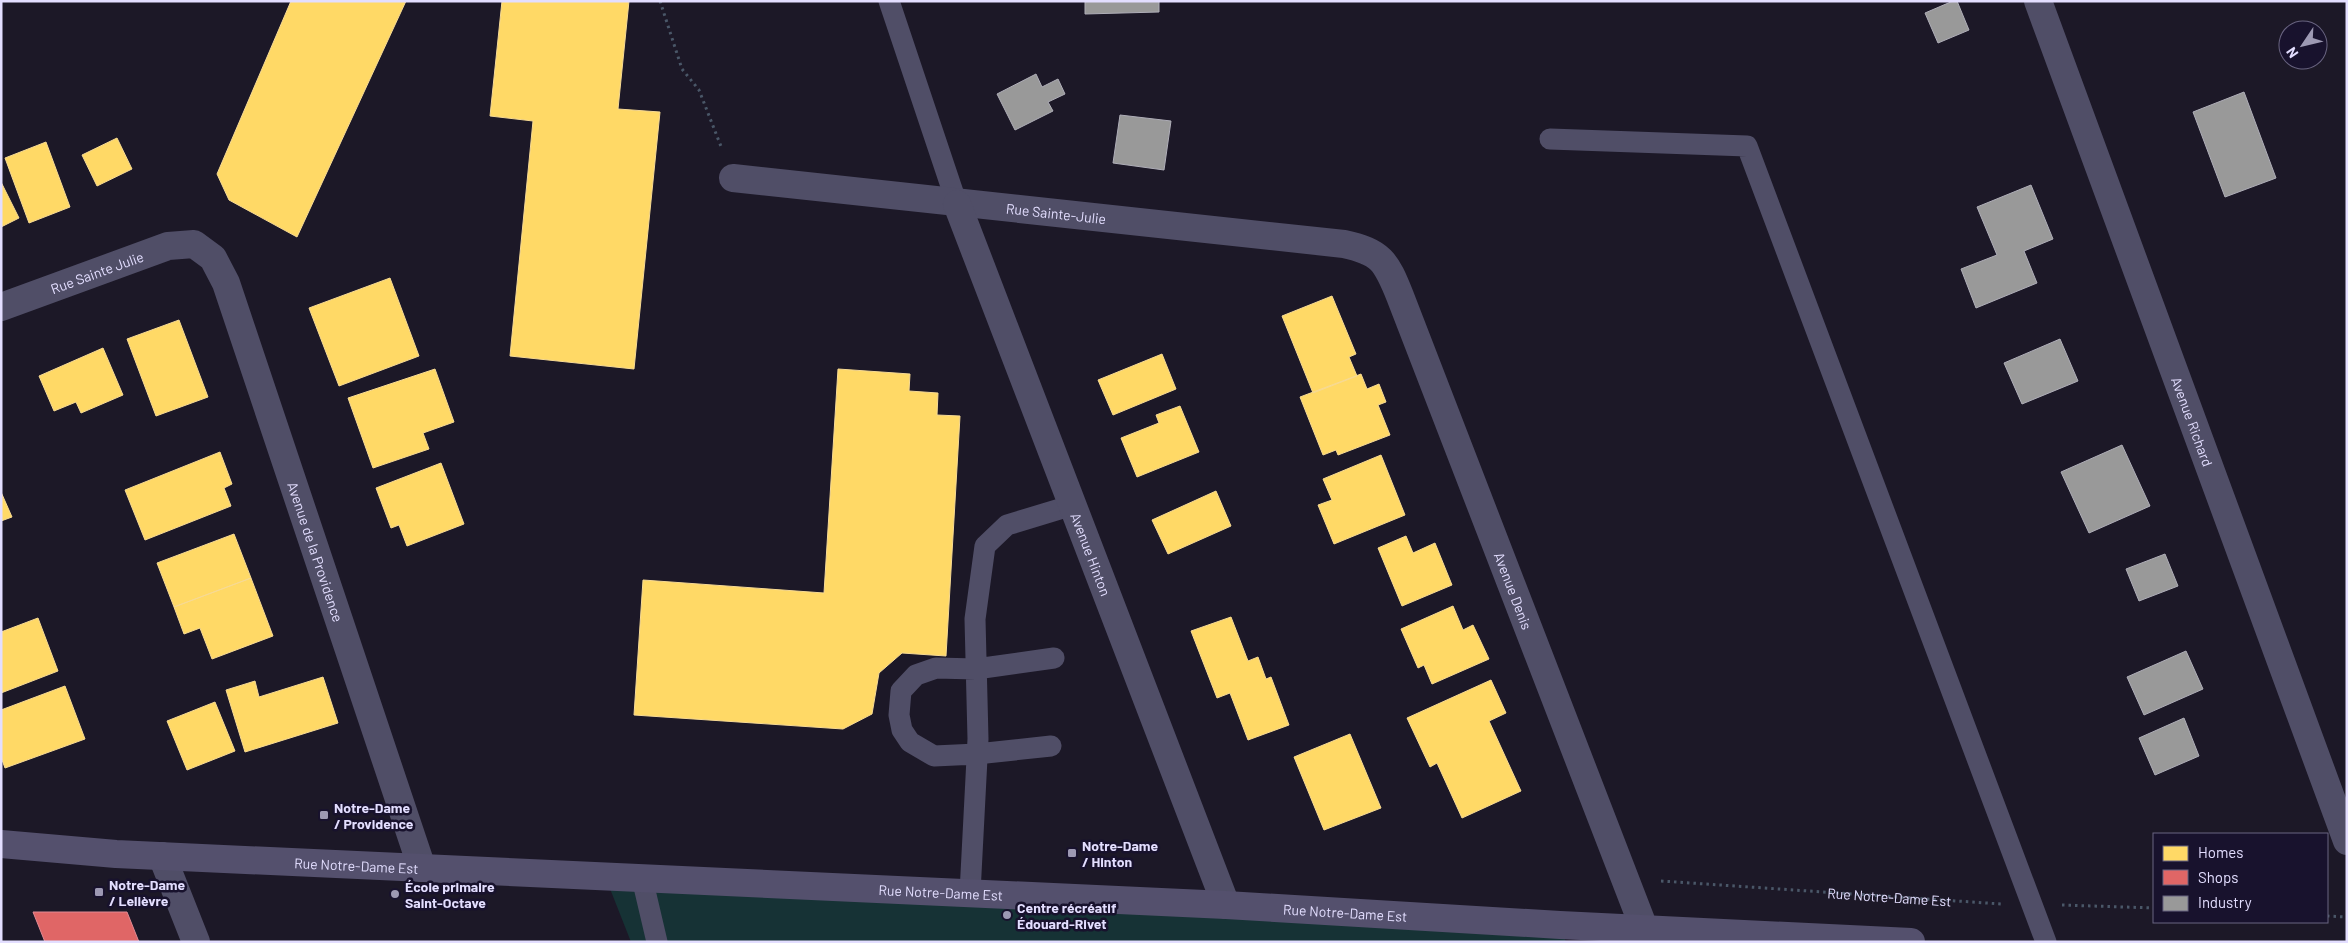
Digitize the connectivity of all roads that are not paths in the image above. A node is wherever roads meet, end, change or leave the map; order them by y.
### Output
1 (889, 1) edge
2 (2038, 1) edge
3 (1550, 139) dead end
4 (733, 178) road end
5 (957, 204) junction
6 (194, 244) joint
7 (1379, 256) joint
8 (1, 307) edge
9 (1073, 505) junction
10 (1054, 658) dead end
11 (976, 669) junction
12 (1051, 746) dead end
13 (977, 754) junction
14 (2347, 841) edge
15 (1, 844) edge
16 (162, 856) junction
17 (422, 868) junction
18 (642, 878) junction
19 (970, 893) junction
20 (1226, 905) junction
21 (1644, 928) junction
22 (1563, 933) edge
23 (196, 942) edge
24 (657, 942) edge
25 (1911, 942) edge
26 (2046, 942) edge

1 - 5 lane
2 - 14 street, Avenue Richard
3 - 26 lane
4 - 5 street, Rue Sainte-Julie
5 - 7 street, Rue Sainte-Julie
5 - 9 street, Avenue Hinton
6 - 8 street, Rue Sainte Julie
6 - 17 street, Avenue de la Providence
7 - 21 street, Avenue Denis
9 - 11 lane
9 - 20 street, Avenue Hinton
10 - 11 lane
11 - 13 lane
11 - 13 lane
12 - 13 lane
13 - 19 lane
15 - 16 main road, Rue Notre-Dame Est
16 - 17 main road, Rue Notre-Dame Est
16 - 23 street
17 - 18 main road, Rue Notre-Dame Est
18 - 19 main road, Rue Notre-Dame Est
18 - 24 lane
19 - 20 main road, Rue Notre-Dame Est
20 - 22 main road, Rue Notre-Dame Est
21 - 22 main road, Rue Notre-Dame Est
21 - 25 main road, Rue Notre-Dame Est

